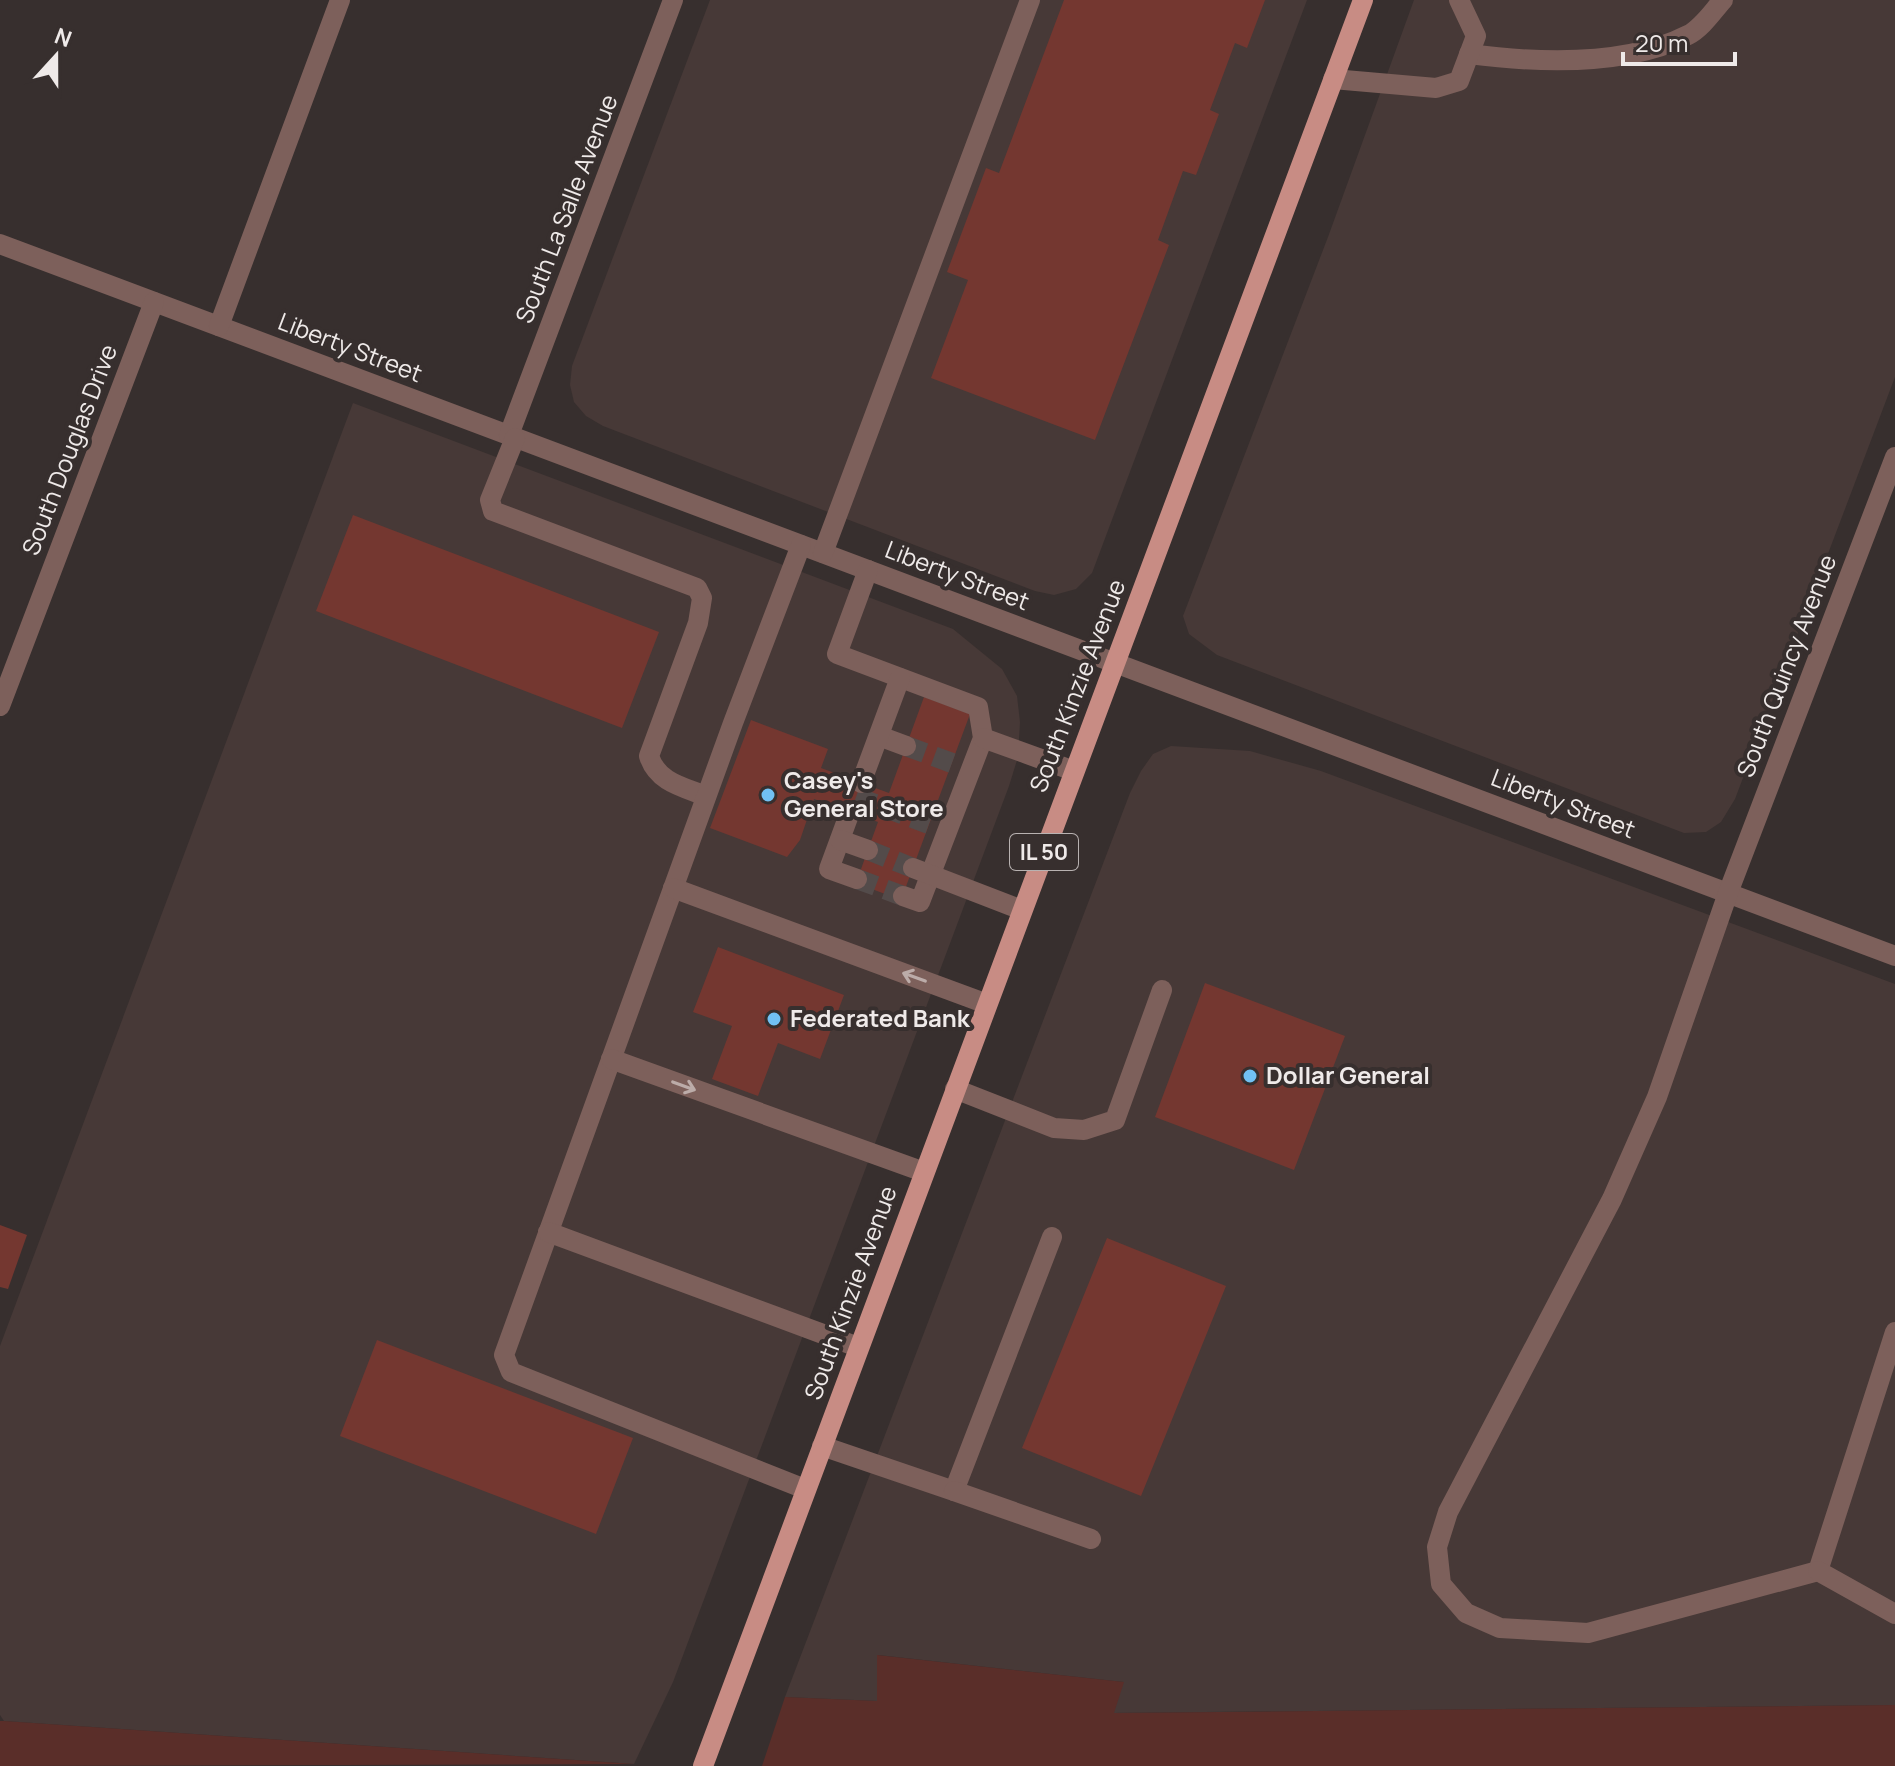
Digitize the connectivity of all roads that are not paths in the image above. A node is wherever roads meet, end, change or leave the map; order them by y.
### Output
1 (340, 0) edge
2 (673, 0) edge
3 (1030, 0) edge
4 (1363, 0) edge
5 (1459, 0) edge
6 (1723, 0) edge
7 (1469, 54) junction
8 (1333, 79) junction
9 (0, 244) edge
10 (154, 302) junction
11 (219, 326) junction
12 (512, 437) junction
13 (1895, 457) edge
14 (801, 545) junction
15 (823, 553) junction
16 (868, 570) junction
17 (1115, 663) junction
18 (900, 678) junction
19 (0, 706) edge
20 (879, 736) junction
21 (983, 738) junction
22 (906, 746) tunnel mouth
23 (1074, 771) junction
24 (861, 783) dead end
25 (706, 796) junction
26 (850, 812) dead end
27 (840, 840) junction
28 (868, 850) tunnel mouth
29 (922, 871) junction
30 (857, 879) tunnel mouth
31 (673, 888) junction
32 (1728, 893) junction
33 (903, 896) dead end
34 (1022, 910) junction
35 (1895, 956) edge
36 (1162, 990) dead end
37 (987, 1004) junction
38 (611, 1059) junction
39 (955, 1089) junction
40 (924, 1172) junction
41 (548, 1232) junction
42 (1052, 1237) dead end
43 (1895, 1332) edge
44 (858, 1347) junction
45 (822, 1446) junction
46 (805, 1489) junction
47 (954, 1491) junction
48 (1091, 1539) dead end
49 (1818, 1571) junction
50 (1895, 1614) edge
51 (703, 1766) edge

1 - 11 street
2 - 12 street, South La Salle Avenue
3 - 15 street
4 - 8 main road, South Kinzie Avenue / IL 50
5 - 7 street
6 - 7 street
7 - 8 street
8 - 17 main road, South Kinzie Avenue / IL 50
9 - 10 street, Liberty Street
10 - 11 street, Liberty Street
10 - 19 street, South Douglas Drive
11 - 12 street, Liberty Street
12 - 14 street, Liberty Street
12 - 25 street, South La Salle Avenue
13 - 32 street, South Quincy Avenue
14 - 15 street, Liberty Street
14 - 25 street
15 - 16 street, Liberty Street
16 - 17 street, Liberty Street
16 - 18 street
17 - 23 main road, South Kinzie Avenue / IL 50
17 - 32 street, Liberty Street
18 - 20 street
18 - 21 street
20 - 22 street
20 - 24 street
21 - 23 street
21 - 29 street
23 - 34 main road, South Kinzie Avenue / IL 50
25 - 31 street
26 - 27 street
27 - 28 street
27 - 30 street
29 - 33 street
29 - 34 street
37 -> 31 street
31 - 38 street
32 - 35 street, Liberty Street
32 - 49 street, South Quincy Avenue
34 - 37 main road, South Kinzie Avenue / IL 50
36 - 39 street
37 - 39 main road, South Kinzie Avenue / IL 50
38 -> 40 street
38 - 41 street
39 - 40 main road, South Kinzie Avenue / IL 50
40 - 44 main road, South Kinzie Avenue / IL 50
41 - 44 street
41 - 46 street
42 - 47 street
43 - 49 street
44 - 45 main road, South Kinzie Avenue / IL 50
45 - 46 main road, South Kinzie Avenue / IL 50
45 - 47 street
46 - 51 main road, South Kinzie Avenue / IL 50
47 - 48 street
49 - 50 street

